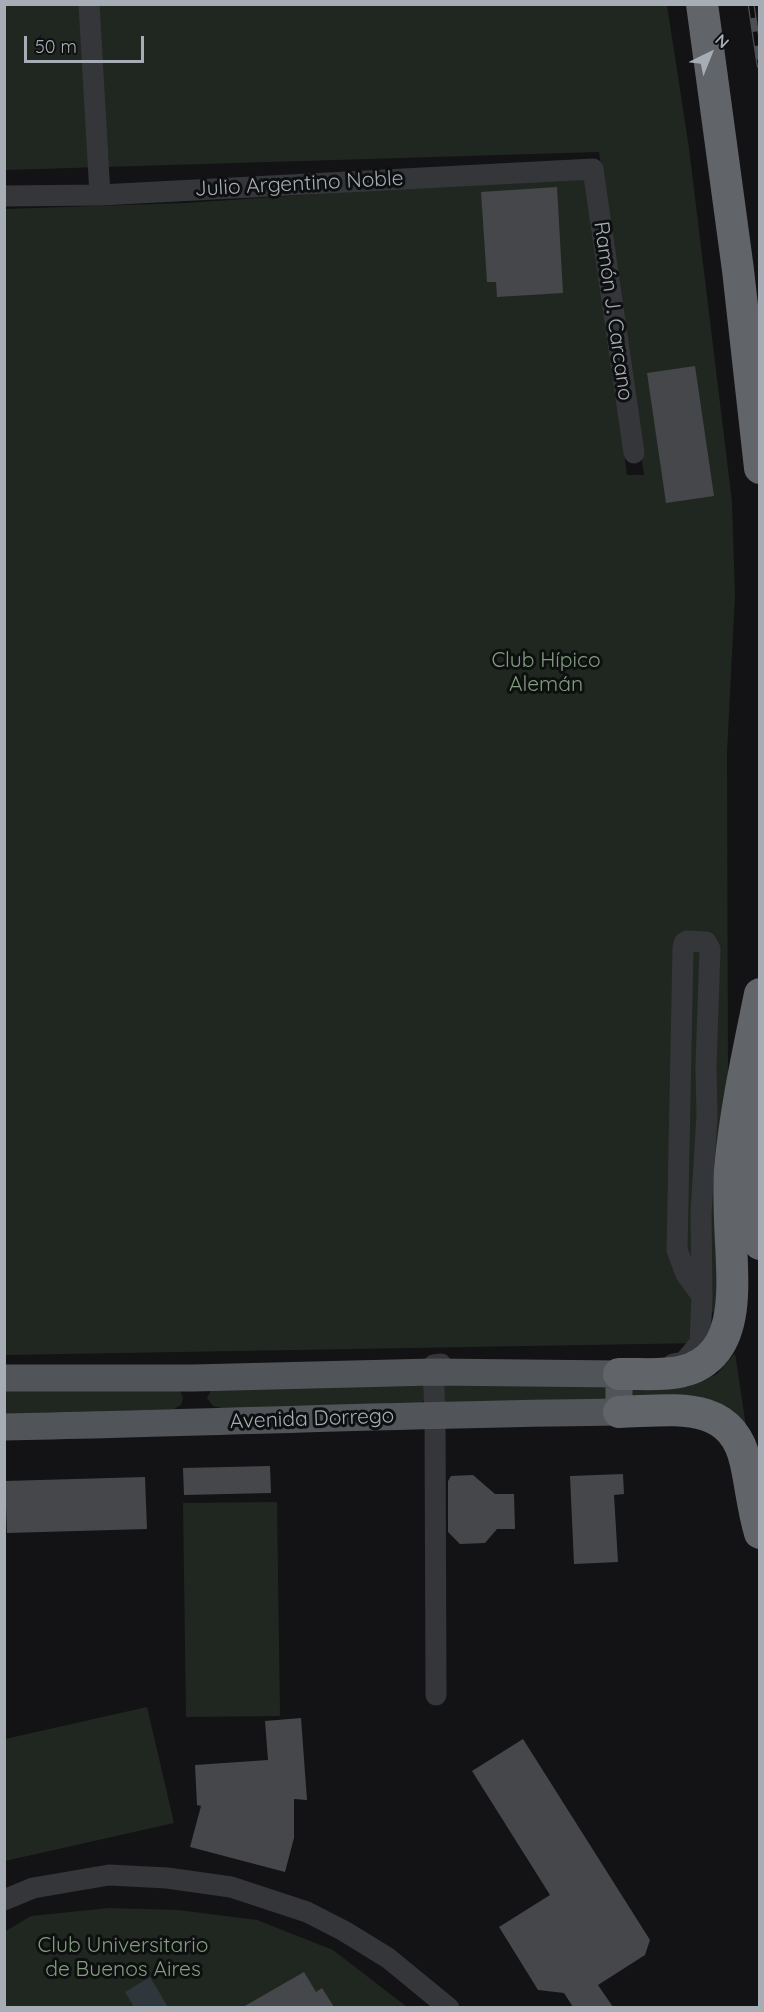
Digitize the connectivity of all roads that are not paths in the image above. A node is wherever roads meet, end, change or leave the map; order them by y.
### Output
1 (89, 4) edge
2 (702, 4) edge
3 (593, 169) joint
4 (100, 195) junction
5 (4, 196) edge
6 (634, 453) dead end
7 (759, 468) edge
8 (759, 997) edge
9 (759, 1244) edge
10 (702, 1296) junction
11 (433, 1372) junction
12 (619, 1374) junction
13 (4, 1378) edge
14 (194, 1378) junction
15 (619, 1412) junction
16 (435, 1414) junction
17 (196, 1424) junction
18 (4, 1427) edge
19 (759, 1533) edge
20 (436, 1695) dead end
21 (4, 1900) edge
22 (449, 2007) edge

1 - 4 street
2 - 7 highway
3 - 4 street, Julio Argentino Noble
3 - 6 street, Ramón J. Carcano
4 - 5 street, Julio Argentino Noble
8 - 9 highway
8 - 12 highway
10 - 10 street
10 - 11 street
11 - 12 main road, Avenida Dorrego
11 - 14 main road, Avenida Dorrego
11 - 16 street
12 - 15 main road
13 - 14 main road, Avenida Dorrego
14 - 17 main road
15 - 16 main road, Avenida Dorrego
15 - 19 highway
16 - 17 main road, Avenida Dorrego
16 - 20 street
17 - 18 main road, Avenida Dorrego
21 - 22 street

